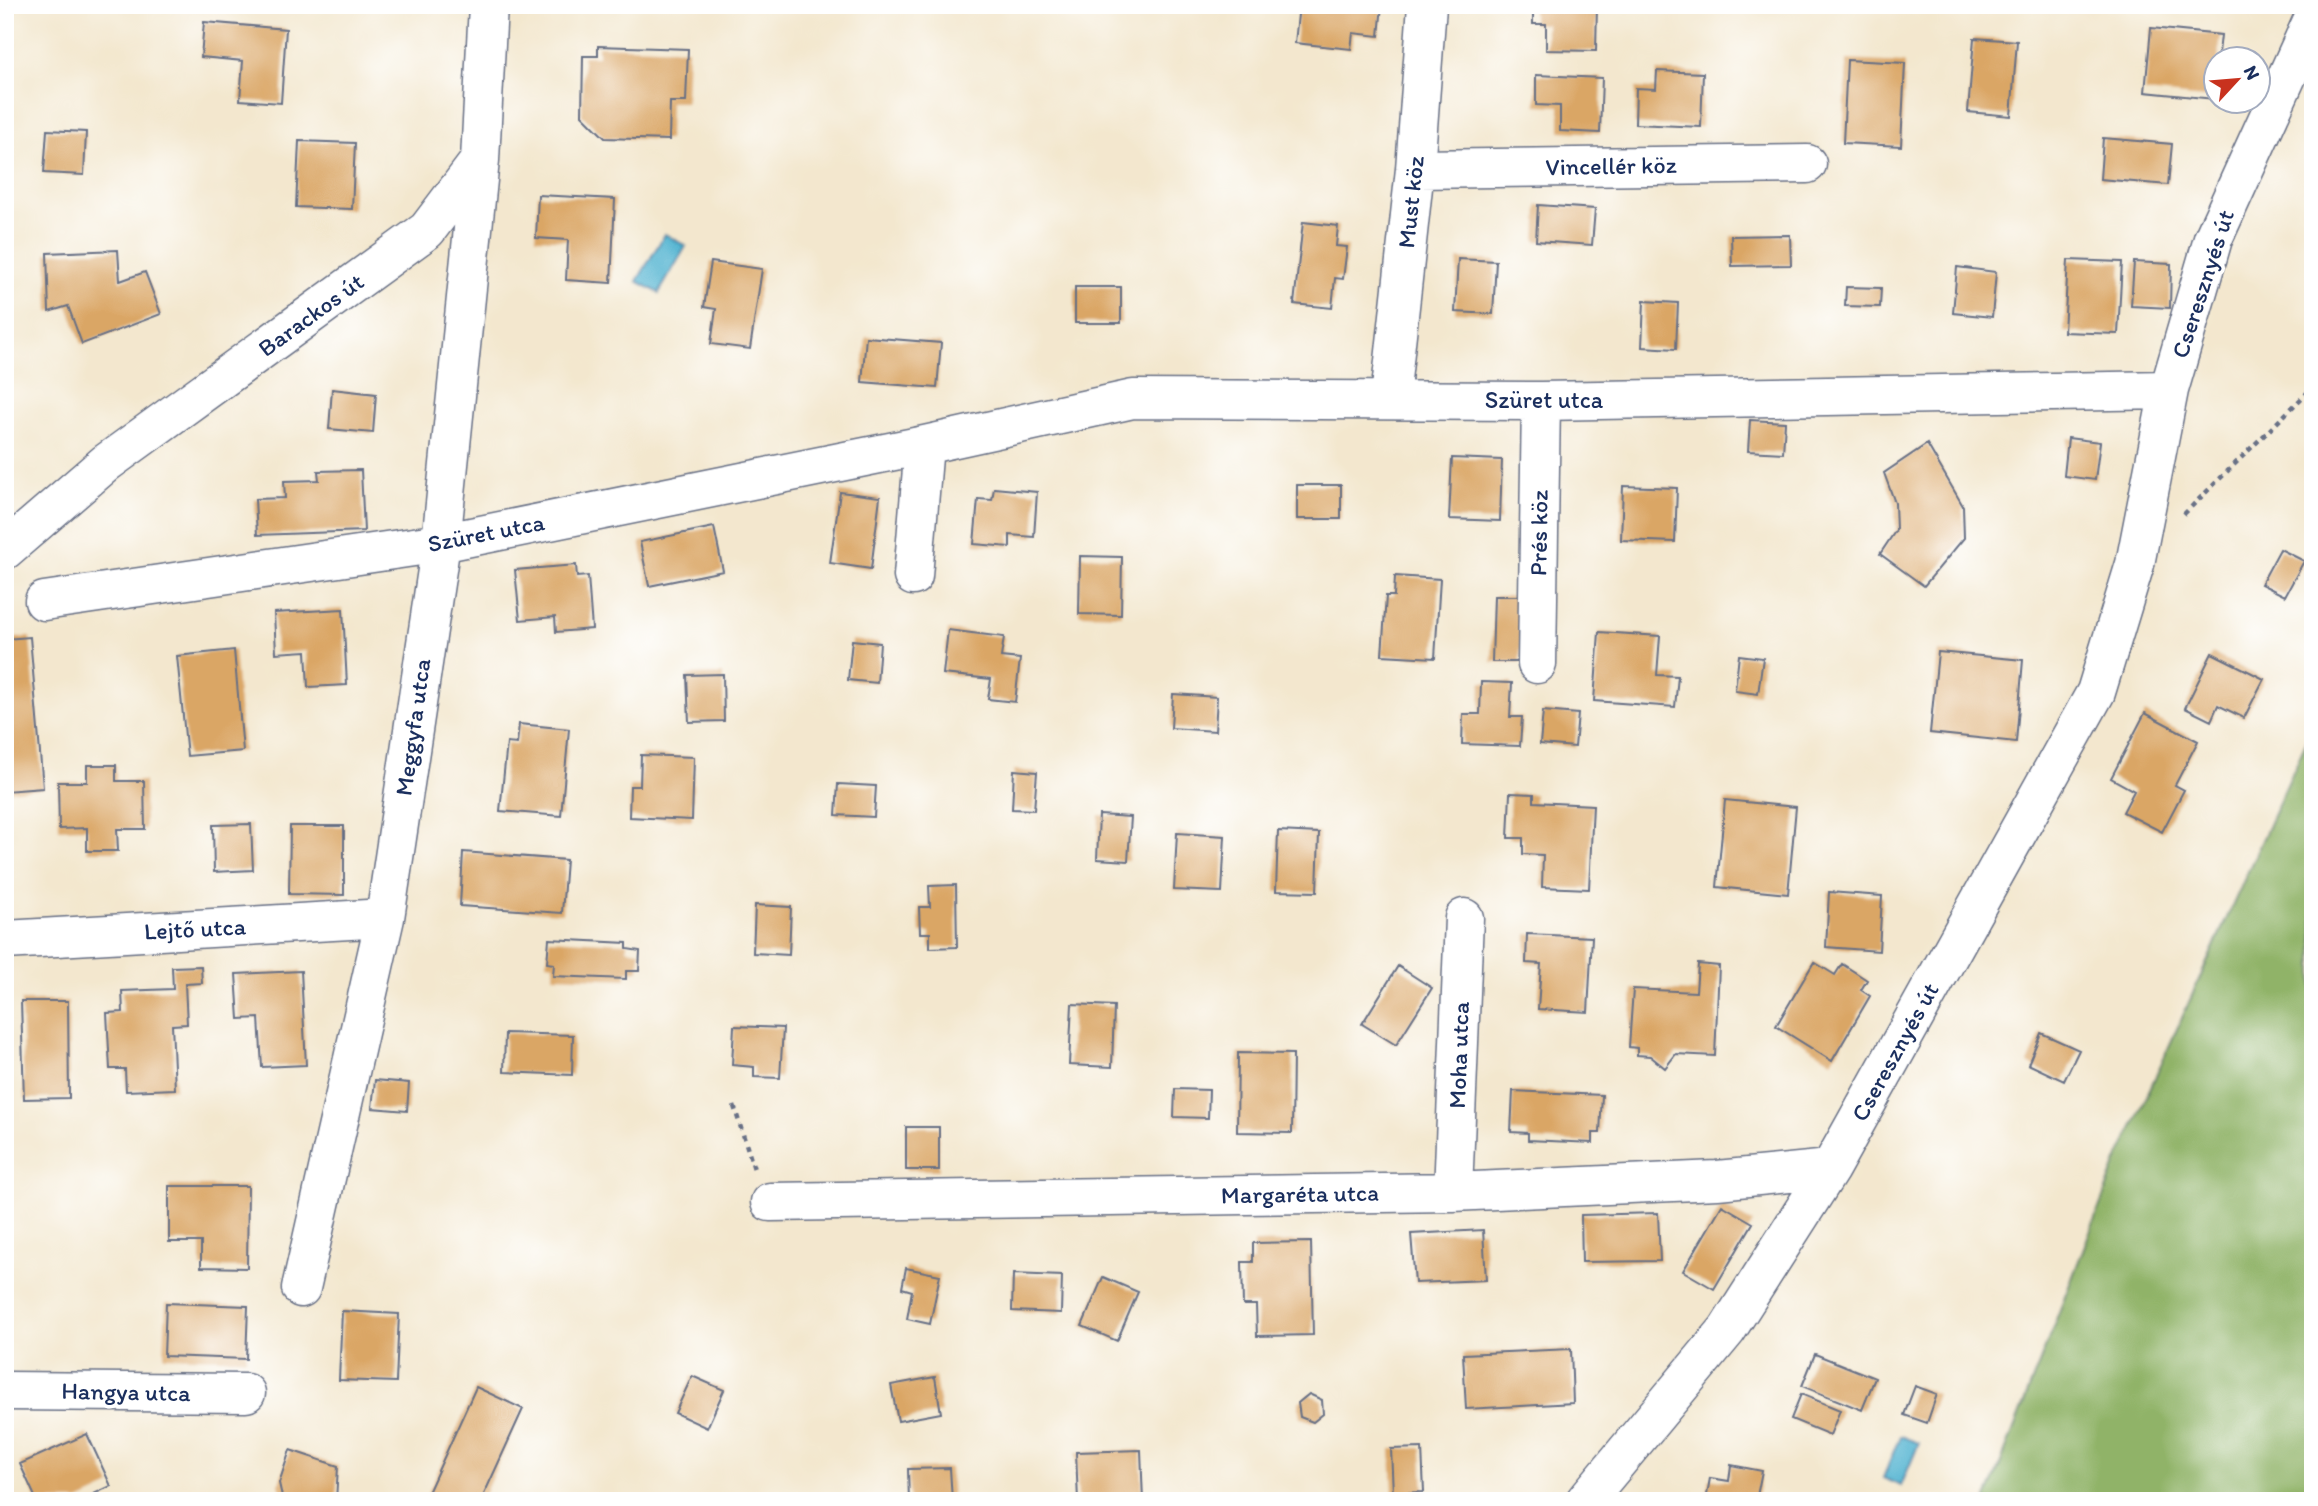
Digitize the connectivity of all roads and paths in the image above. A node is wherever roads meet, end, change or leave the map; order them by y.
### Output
1 (488, 5) edge
2 (1427, 5) edge
3 (2313, 19) edge
4 (480, 160) junction
5 (1807, 164) dead end
6 (1415, 169) junction
7 (2313, 387) edge
8 (2169, 390) junction
9 (1390, 398) junction
10 (1541, 401) junction
11 (924, 446) junction
12 (441, 543) junction
13 (5, 550) edge
14 (2135, 564) junction
15 (913, 576) dead end
16 (44, 601) dead end
17 (1537, 664) dead end
18 (385, 918) junction
19 (1464, 918) dead end
20 (5, 940) edge
21 (734, 1106) dead end
22 (1830, 1169) junction
23 (1453, 1192) junction
24 (770, 1202) joint
25 (301, 1288) dead end
26 (5, 1391) edge
27 (246, 1393) dead end
28 (1585, 1501) edge

1 - 4 street
2 - 6 street, Must köz
3 - 8 street, Cseresznyés út
4 - 12 street, Meggyfa utca
4 - 13 street, Barackos út
5 - 6 street, Vincellér köz
6 - 9 street, Must köz
7 - 14 path
8 - 10 street, Szüret utca
8 - 14 street, Cseresznyés út
9 - 10 street, Szüret utca
9 - 11 street, Szüret utca
10 - 17 street, Prés köz
11 - 12 street, Szüret utca
11 - 15 street
12 - 16 street, Szüret utca
12 - 18 street, Meggyfa utca
14 - 22 street, Cseresznyés út
18 - 20 street, Lejtő utca
18 - 25 street, Meggyfa utca
19 - 23 street, Moha utca
21 - 24 path
22 - 23 street, Margaréta utca
22 - 28 street, Cseresznyés út
23 - 24 street, Margaréta utca
26 - 27 street, Hangya utca

